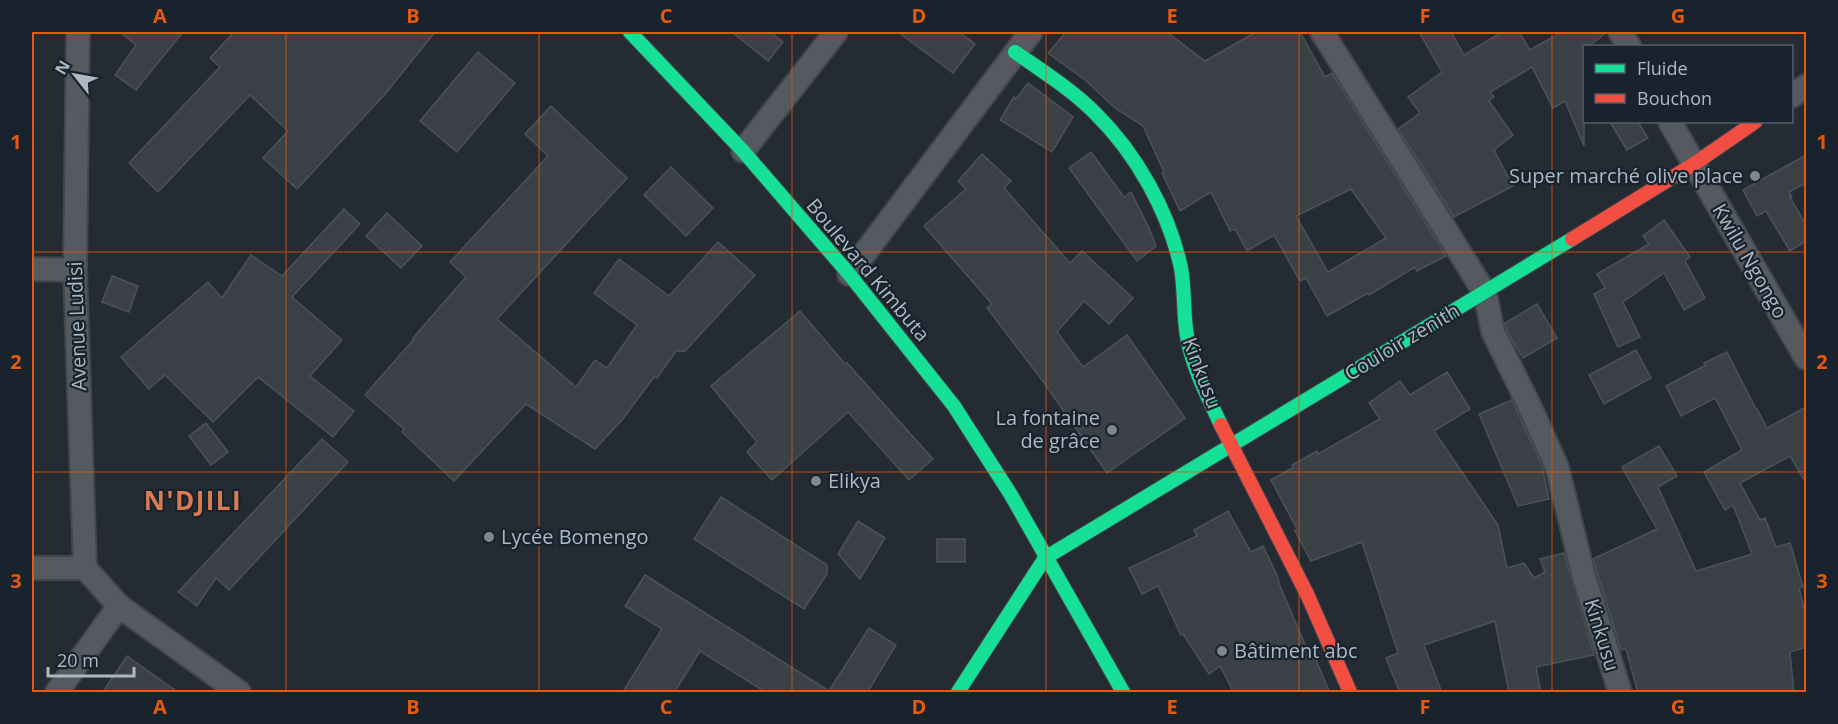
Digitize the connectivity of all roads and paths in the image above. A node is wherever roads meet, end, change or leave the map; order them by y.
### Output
1 (78, 32) edge
2 (836, 32) edge
3 (1031, 32) edge
4 (1322, 32) edge
5 (1620, 32) edge
6 (643, 37) edge
7 (1628, 45) edge
8 (1015, 52) junction
9 (1806, 86) edge
10 (1793, 95) edge
11 (1671, 123) edge
12 (1754, 123) edge
13 (743, 151) junction
14 (1694, 164) junction
15 (32, 269) edge
16 (75, 270) junction
17 (849, 274) junction
18 (1485, 293) junction
19 (1806, 358) edge
20 (1231, 444) junction
21 (1045, 558) junction
22 (32, 568) edge
23 (85, 568) junction
24 (119, 606) junction
25 (57, 693) edge
26 (239, 693) edge
27 (958, 693) edge
28 (1123, 693) edge
29 (1350, 693) edge
30 (1620, 693) edge

1 - 16 street, Avenue Ludisi
2 - 13 street
3 - 8 street
4 - 18 street, Kinkusu
5 - 7 street
6 - 13 street, Boulevard Kimbuta
8 - 17 street
8 - 20 street, Kinkusu
9 - 10 street
11 - 14 street, Kwilu Ngongo
12 - 14 street, Couloir zenith
13 - 17 street, Boulevard Kimbuta
14 - 18 street, Couloir zenith
14 - 19 street, Kwilu Ngongo
15 - 16 street
16 - 23 street, Avenue Ludisi
17 - 21 street, Boulevard Kimbuta
18 - 20 street, Couloir zenith
18 - 30 street, Kinkusu
20 - 21 street, Couloir zenith
20 - 29 street, Kinkusu
21 - 27 street
21 - 28 street, Boulevard Kimbuta
22 - 23 street
23 - 24 street
24 - 25 street
24 - 26 street

